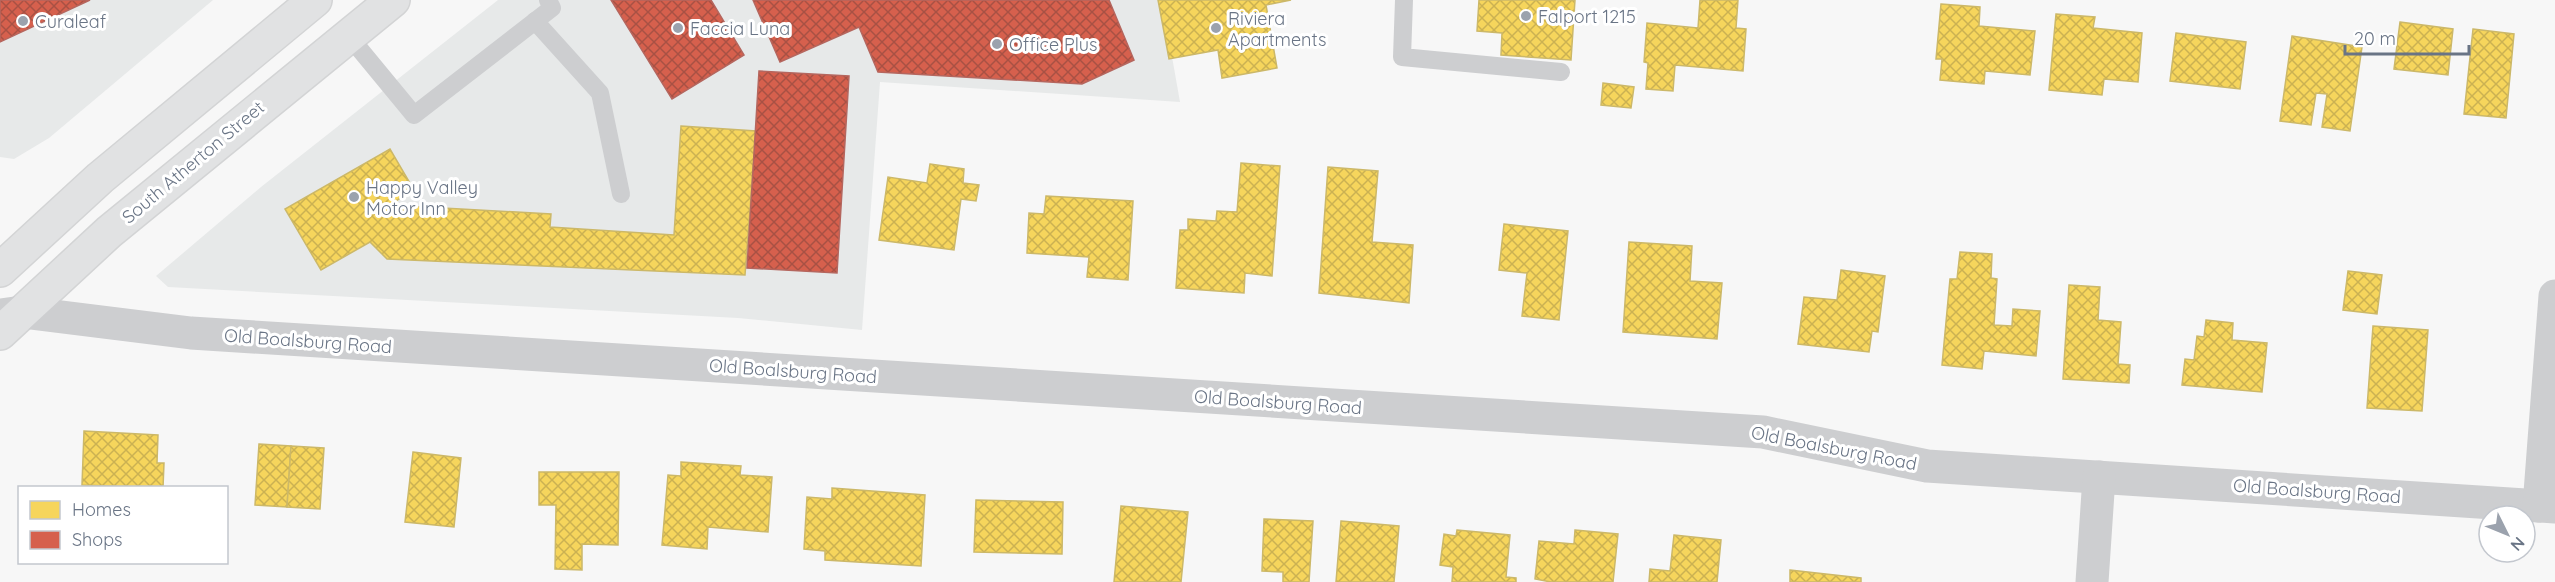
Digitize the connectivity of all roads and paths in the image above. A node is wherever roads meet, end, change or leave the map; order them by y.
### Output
1 (315, 0) edge
2 (393, 0) edge
3 (548, 0) edge
4 (1404, 0) edge
5 (535, 21) junction
6 (348, 35) junction
7 (1561, 72) dead end
8 (621, 194) dead end
9 (0, 270) edge
10 (2555, 296) edge
11 (6, 315) edge
12 (2099, 477) junction
13 (2547, 506) edge
14 (2092, 582) edge

1 - 9 main road
2 - 6 main road, South Atherton Street
3 - 5 lane
4 - 7 lane
5 - 6 lane
5 - 8 lane
6 - 11 main road, South Atherton Street
10 - 13 street
11 - 12 street, Old Boalsburg Road
12 - 13 street, Old Boalsburg Road
12 - 14 street

